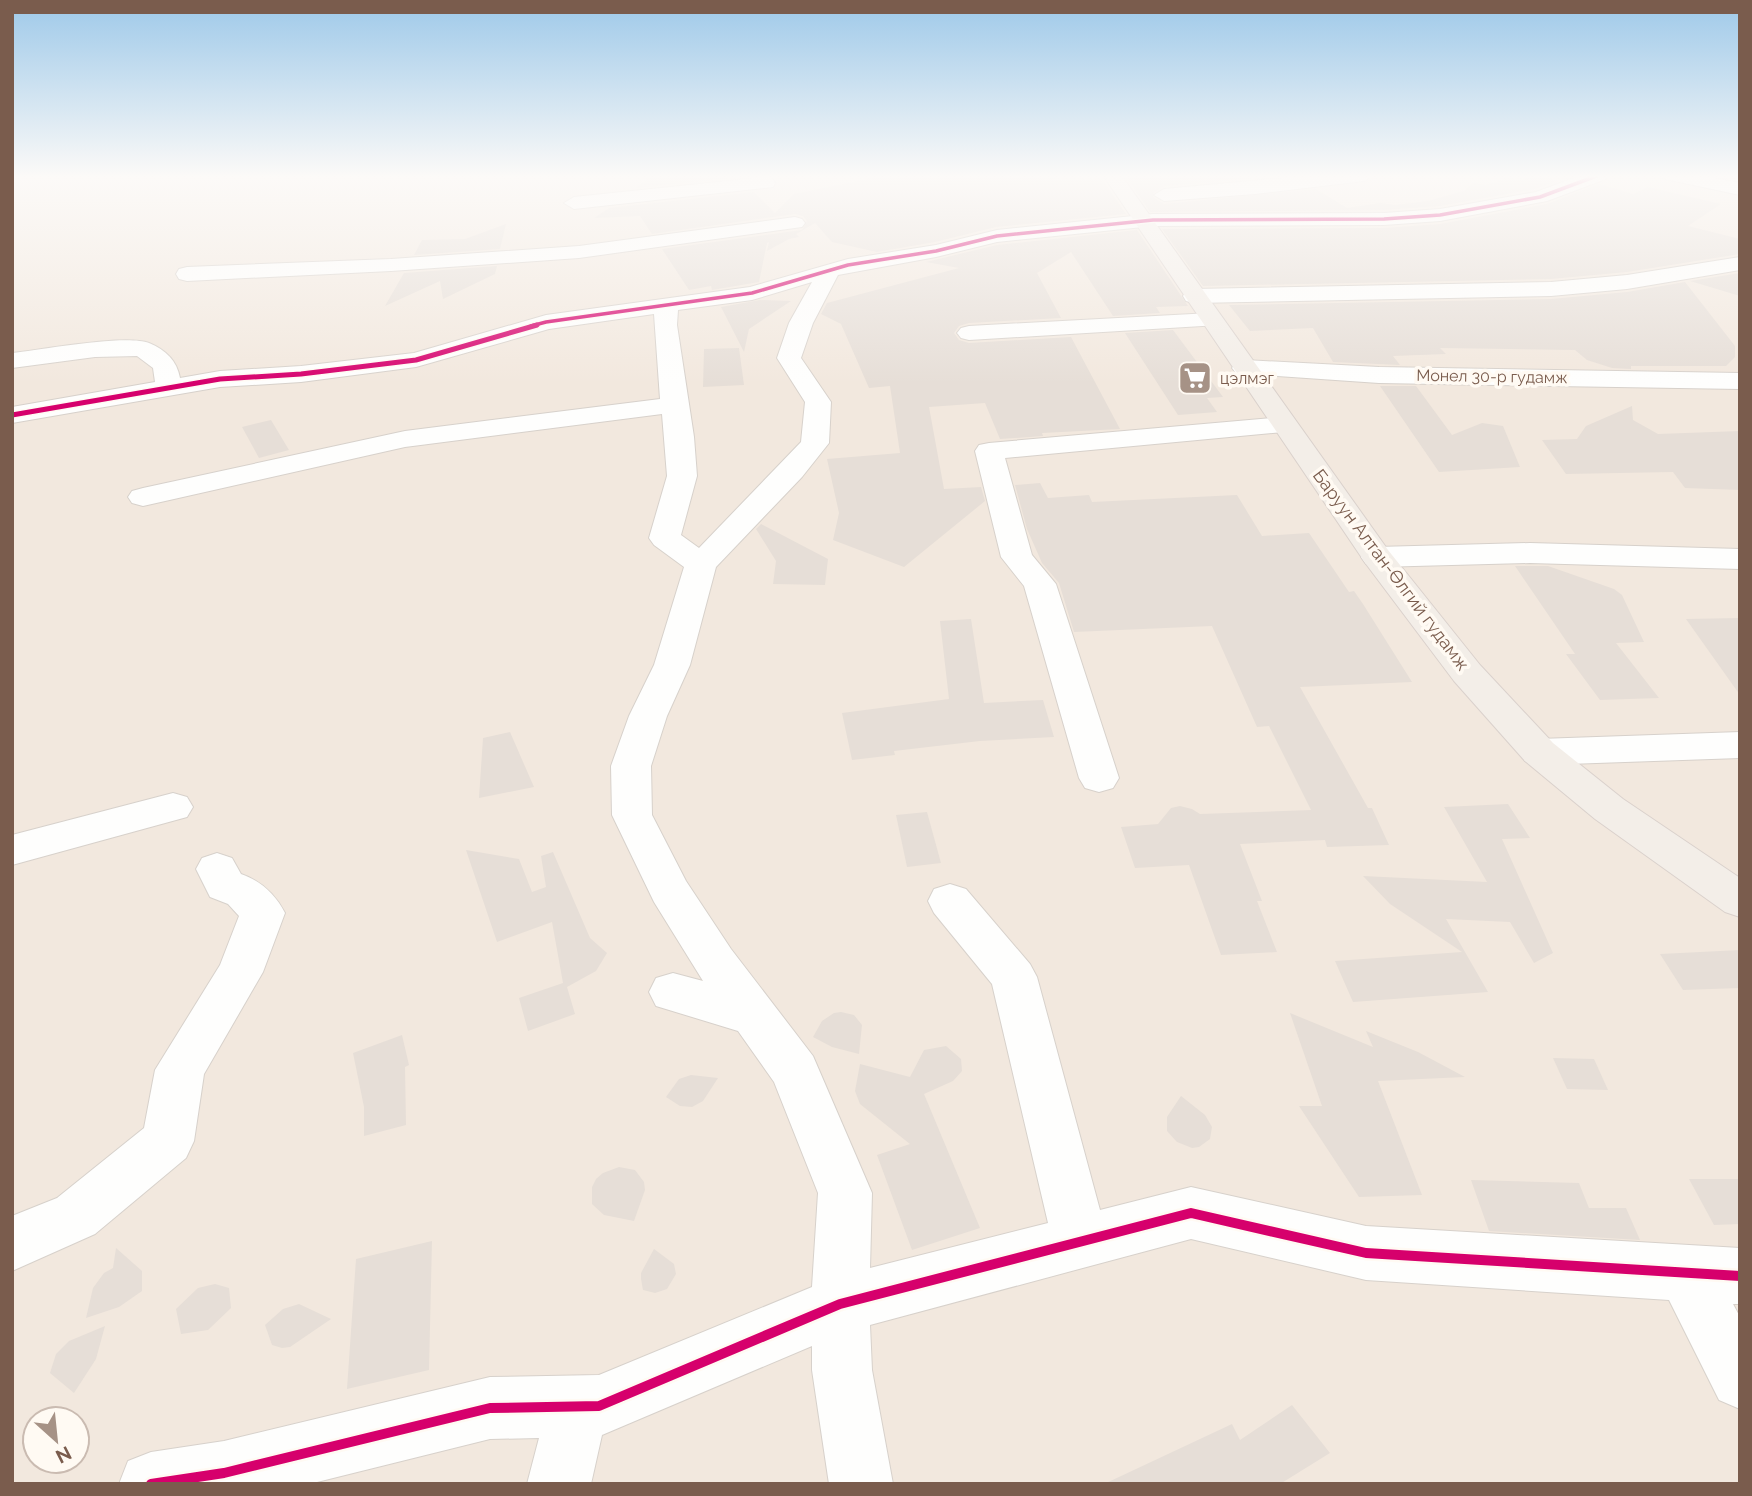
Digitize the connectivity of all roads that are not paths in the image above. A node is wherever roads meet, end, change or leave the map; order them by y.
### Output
1 (645, 245) edge
2 (964, 245) edge
3 (1159, 245) edge
4 (835, 262) junction
5 (1740, 263) edge
6 (187, 274) dead end
7 (667, 305) junction
8 (1203, 308) junction
9 (968, 333) dead end
10 (12, 361) edge
11 (1245, 368) junction
12 (1740, 381) edge
13 (169, 386) junction
14 (674, 405) junction
15 (12, 415) edge
16 (1284, 425) junction
17 (143, 497) dead end
18 (1377, 557) junction
19 (1740, 559) edge
20 (701, 564) junction
21 (1740, 745) edge
22 (1539, 752) junction
23 (1099, 778) dead end
24 (173, 807) dead end
25 (12, 850) edge
26 (218, 869) dead end
27 (1740, 900) edge
28 (950, 901) dead end
29 (673, 992) dead end
30 (752, 1015) junction
31 (1080, 1241) junction
32 (12, 1244) edge
33 (1712, 1273) edge
34 (841, 1304) junction
35 (1740, 1379) edge
36 (578, 1406) junction
37 (151, 1484) edge
38 (559, 1484) edge
39 (861, 1484) edge

1 - 6 street
2 - 4 street
3 - 8 main road, Баруун Алтан-Өлгий гудамж
4 - 7 street
4 - 20 street
5 - 8 street
7 - 13 street
7 - 14 street
8 - 9 street
8 - 11 main road, Баруун Алтан-Өлгий гудамж
10 - 13 street
11 - 12 street, Монел 30-р гудамж
11 - 16 main road, Баруун Алтан-Өлгий гудамж
13 - 15 street
14 - 17 street
14 - 20 street
16 - 18 main road, Баруун Алтан-Өлгий гудамж
16 - 23 street
18 - 19 street
18 - 22 main road, Баруун Алтан-Өлгий гудамж
20 - 30 street
21 - 22 street
22 - 27 main road, Баруун Алтан-Өлгий гудамж
24 - 25 street
26 - 32 street
28 - 31 street
29 - 30 street
30 - 34 street
31 - 33 street
31 - 34 street
33 - 35 street
34 - 36 street
34 - 39 street
36 - 37 street
36 - 38 street

